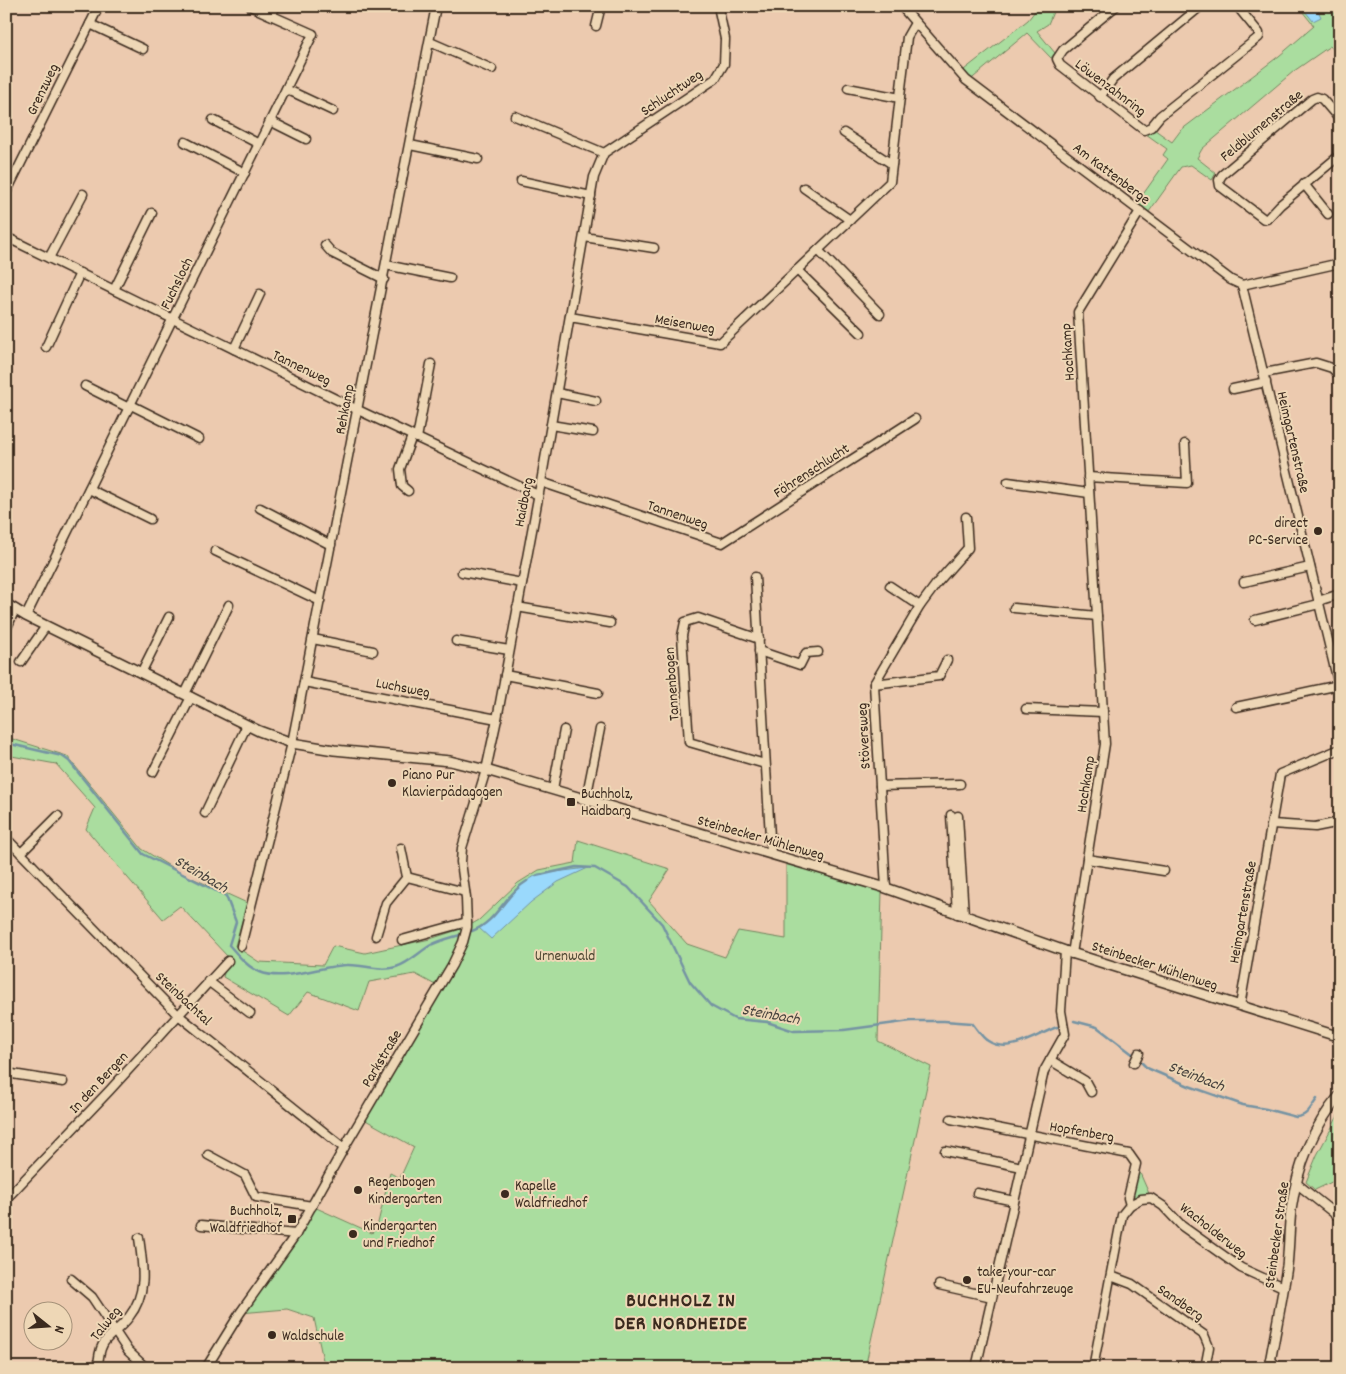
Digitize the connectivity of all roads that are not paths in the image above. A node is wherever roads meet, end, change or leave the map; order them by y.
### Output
1 (99, 6) edge
2 (250, 6) edge
3 (276, 6) edge
4 (436, 6) edge
5 (601, 6) edge
6 (718, 6) edge
7 (901, 6) edge
8 (1116, 6) edge
9 (1201, 6) edge
10 (1237, 6) edge
11 (269, 14) junction
12 (915, 23) junction
13 (90, 24) junction
14 (596, 26) dead end
15 (430, 42) junction
16 (143, 48) dead end
17 (492, 70) dead end
18 (848, 88) dead end
19 (286, 89) junction
20 (1100, 97) junction
21 (900, 98) junction
22 (333, 111) dead end
23 (515, 116) dead end
24 (213, 120) dead end
25 (1340, 120) edge
26 (270, 121) junction
27 (844, 133) dead end
28 (306, 139) dead end
29 (185, 142) dead end
30 (259, 144) junction
31 (410, 146) junction
32 (604, 153) junction
33 (1340, 155) edge
34 (478, 159) dead end
35 (892, 164) junction
36 (245, 173) junction
37 (521, 181) dead end
38 (1304, 184) junction
39 (804, 188) dead end
40 (6, 194) edge
41 (82, 194) dead end
42 (591, 196) junction
43 (1140, 211) junction
44 (152, 213) dead end
45 (1328, 214) dead end
46 (850, 220) junction
47 (6, 237) edge
48 (584, 237) junction
49 (325, 245) dead end
50 (654, 248) dead end
51 (818, 250) junction
52 (49, 258) junction
53 (1340, 263) edge
54 (386, 265) junction
55 (797, 270) junction
56 (80, 273) junction
57 (384, 278) junction
58 (450, 278) dead end
59 (1242, 285) junction
60 (114, 290) junction
61 (260, 294) dead end
62 (880, 314) dead end
63 (570, 316) junction
64 (173, 319) junction
65 (861, 333) dead end
66 (46, 347) dead end
67 (234, 349) junction
68 (431, 364) dead end
69 (1264, 373) junction
70 (1340, 376) edge
71 (1266, 382) junction
72 (85, 386) dead end
73 (1233, 389) dead end
74 (557, 394) junction
75 (596, 400) dead end
76 (130, 406) junction
77 (358, 410) junction
78 (915, 420) dead end
79 (551, 425) junction
80 (593, 432) dead end
81 (414, 437) junction
82 (199, 439) dead end
83 (1185, 444) dead end
84 (1088, 477) junction
85 (541, 482) junction
86 (1008, 482) dead end
87 (89, 489) junction
88 (408, 491) dead end
89 (1089, 493) junction
90 (538, 495) junction
91 (260, 508) dead end
92 (966, 517) dead end
93 (150, 519) dead end
94 (722, 543) joint
95 (331, 544) junction
96 (215, 551) dead end
97 (1310, 566) junction
98 (462, 572) dead end
99 (754, 577) dead end
100 (1244, 582) dead end
101 (522, 583) junction
102 (890, 586) dead end
103 (1340, 594) edge
104 (320, 601) junction
105 (1319, 603) junction
106 (6, 604) edge
107 (229, 605) dead end
108 (920, 606) junction
109 (517, 607) junction
110 (1014, 608) dead end
111 (15, 609) junction
112 (26, 616) junction
113 (1097, 616) junction
114 (169, 617) dead end
115 (1255, 620) dead end
116 (610, 623) dead end
117 (46, 626) junction
118 (6, 630) edge
119 (313, 639) junction
120 (758, 639) junction
121 (456, 641) dead end
122 (509, 650) junction
123 (373, 651) dead end
124 (759, 651) junction
125 (818, 652) dead end
126 (947, 660) dead end
127 (21, 662) dead end
128 (141, 673) junction
129 (505, 675) junction
130 (304, 682) junction
131 (874, 684) junction
132 (1339, 687) edge
133 (598, 694) dead end
134 (188, 696) junction
135 (1236, 707) dead end
136 (1026, 709) dead end
137 (1103, 712) junction
138 (497, 719) junction
139 (247, 725) junction
140 (600, 729) dead end
141 (564, 730) dead end
142 (292, 743) junction
143 (1340, 749) edge
144 (765, 764) junction
145 (486, 770) junction
146 (153, 772) dead end
147 (960, 784) dead end
148 (880, 786) junction
149 (553, 790) junction
150 (586, 799) junction
151 (205, 813) dead end
152 (955, 815) dead end
153 (58, 816) dead end
154 (1340, 822) edge
155 (1272, 824) junction
156 (6, 841) edge
157 (401, 848) dead end
158 (21, 853) junction
159 (771, 854) junction
160 (1087, 860) junction
161 (1164, 871) dead end
162 (407, 877) junction
163 (886, 888) junction
164 (465, 892) junction
165 (960, 914) junction
166 (467, 922) junction
167 (376, 936) dead end
168 (402, 940) dead end
169 (241, 946) dead end
170 (1069, 953) junction
171 (228, 961) dead end
172 (208, 981) junction
173 (1240, 1006) junction
174 (250, 1013) dead end
175 (177, 1014) junction
176 (1340, 1036) edge
177 (1138, 1053) dead end
178 (1050, 1060) junction
179 (1134, 1063) dead end
180 (6, 1073) edge
181 (64, 1082) dead end
182 (1091, 1092) dead end
183 (1340, 1095) edge
184 (952, 1119) dead end
185 (1029, 1136) junction
186 (344, 1148) junction
187 (945, 1150) dead end
188 (208, 1155) dead end
189 (1022, 1167) junction
190 (1296, 1183) junction
191 (976, 1193) dead end
192 (6, 1199) edge
193 (1014, 1201) junction
194 (1130, 1205) junction
195 (312, 1206) junction
196 (1340, 1218) edge
197 (201, 1224) dead end
198 (296, 1234) junction
199 (139, 1238) dead end
200 (1111, 1276) junction
201 (71, 1279) dead end
202 (939, 1285) dead end
203 (1283, 1287) junction
204 (992, 1297) junction
205 (114, 1331) junction
206 (1270, 1364) edge
207 (98, 1368) edge
208 (146, 1368) edge
209 (206, 1368) edge
210 (976, 1368) edge
211 (1093, 1368) edge
212 (1205, 1368) edge
213 (1278, 1368) edge

1 - 13 street, Grenzweg
2 - 11 street
3 - 11 street
4 - 15 street, Rehkamp
5 - 14 street
6 - 32 street, Schluchtweg
7 - 12 street, Am Kattenberge
8 - 20 street, Löwenzahnring
9 - 20 street
10 - 20 street, Löwenzahnring
11 - 19 street, Fuchsloch
12 - 21 street, Meisenweg
12 - 43 street, Am Kattenberge
13 - 16 street
13 - 40 street, Grenzweg
15 - 17 street
15 - 31 street, Rehkamp
18 - 21 street
19 - 22 street
19 - 26 street, Fuchsloch
21 - 35 street, Meisenweg
23 - 32 street
24 - 30 street
25 - 38 street, Feldblumenstraße
26 - 28 street
26 - 30 street, Fuchsloch
27 - 35 street
29 - 36 street
30 - 36 street, Fuchsloch
31 - 34 street
31 - 54 street, Rehkamp
32 - 42 street, Haidbarg
33 - 38 street, Feldblumenstraße
35 - 46 street, Meisenweg
36 - 64 street, Fuchsloch
37 - 42 street
38 - 45 street
39 - 46 street
41 - 52 street
42 - 48 street, Haidbarg
43 - 59 street, Am Kattenberge
43 - 84 street, Hochkamp
44 - 60 street
46 - 51 street, Meisenweg
47 - 52 street, Tannenweg
48 - 50 street
48 - 63 street, Haidbarg
49 - 57 street
51 - 55 street, Meisenweg
51 - 62 street
52 - 56 street, Tannenweg
53 - 59 street
54 - 57 street, Rehkamp
54 - 58 street
55 - 63 street, Meisenweg
55 - 65 street
56 - 60 street, Tannenweg
56 - 66 street
57 - 77 street, Rehkamp
59 - 69 street, Heimgartenstraße
60 - 64 street, Tannenweg
61 - 67 street
63 - 74 street, Haidbarg
64 - 67 street, Tannenweg
64 - 76 street, Fuchsloch
67 - 77 street, Tannenweg
68 - 81 street
69 - 70 street
69 - 71 street, Heimgartenstraße
71 - 73 street, Heimgartenstraße
71 - 97 street, Heimgartenstraße
72 - 76 street
74 - 75 street
74 - 79 street, Haidbarg
76 - 82 street
76 - 87 street, Fuchsloch
77 - 81 street, Tannenweg
77 - 95 street, Rehkamp
78 - 94 street, Föhrenschlucht
79 - 80 street
79 - 85 street, Haidbarg
81 - 88 street
81 - 90 street, Tannenweg
83 - 84 street
84 - 89 street, Hochkamp
85 - 90 street, Haidbarg
85 - 94 street, Tannenweg
86 - 89 street
87 - 93 street
87 - 112 street, Fuchsloch
89 - 113 street, Hochkamp
90 - 101 street, Haidbarg
91 - 95 street
92 - 108 street, Stöversweg
95 - 104 street, Rehkamp
96 - 104 street
97 - 100 street
97 - 105 street, Heimgartenstraße
98 - 101 street
99 - 120 street
101 - 109 street, Haidbarg
102 - 108 street
103 - 105 street
104 - 119 street, Rehkamp
105 - 115 street
105 - 132 street, Heimgartenstraße
106 - 111 street, Steinbecker Mühlenweg
107 - 134 street
108 - 131 street, Stöversweg
109 - 116 street
109 - 122 street, Haidbarg
110 - 113 street
111 - 112 street, Steinbecker Mühlenweg
111 - 118 street
112 - 117 street, Steinbecker Mühlenweg
113 - 137 street, Hochkamp
114 - 128 street
117 - 127 street
117 - 128 street, Steinbecker Mühlenweg
119 - 123 street
119 - 130 street, Rehkamp
120 - 124 street
120 - 144 street, Tannenbogen
121 - 122 street
122 - 129 street, Haidbarg
124 - 125 street
124 - 144 street
126 - 131 street, Stöversweg
128 - 134 street, Steinbecker Mühlenweg
129 - 133 street
129 - 138 street, Haidbarg
130 - 138 street, Luchsweg
130 - 142 street, Rehkamp
131 - 148 street, Stöversweg
132 - 135 street, Heimgartenstraße
134 - 139 street, Steinbecker Mühlenweg
134 - 146 street
136 - 137 street
137 - 160 street, Hochkamp
138 - 145 street, Haidbarg
139 - 142 street, Steinbecker Mühlenweg
139 - 151 street
140 - 150 street
141 - 149 street
142 - 145 street, Steinbecker Mühlenweg
142 - 169 street
143 - 155 street, Heimgartenstraße
144 - 159 street
145 - 149 street, Steinbecker Mühlenweg
145 - 164 street, Parkstraße
147 - 148 street, Stöversweg
148 - 163 street, Stöversweg
149 - 150 street, Steinbecker Mühlenweg
150 - 159 street, Steinbecker Mühlenweg
152 - 165 street
153 - 158 street
154 - 155 street
155 - 173 street, Heimgartenstraße
156 - 158 street, Steinbachtal
157 - 162 street
158 - 175 street, Steinbachtal
159 - 163 street, Steinbecker Mühlenweg
160 - 161 street
160 - 170 street, Hochkamp
162 - 164 street
162 - 167 street
163 - 165 street, Steinbecker Mühlenweg
164 - 166 street, Parkstraße
165 - 170 street, Steinbecker Mühlenweg
166 - 168 street
166 - 186 street, Parkstraße
170 - 173 street, Steinbecker Mühlenweg
170 - 178 street, Hopfenberg
171 - 172 street, In den Bergen
172 - 174 street
172 - 175 street, In den Bergen
173 - 176 street, Steinbecker Mühlenweg
175 - 186 street, Steinbachtal
175 - 192 street, In den Bergen
177 - 179 street
178 - 182 street
178 - 185 street, Hopfenberg
180 - 181 street
183 - 190 street, Steinbecker Straße
184 - 185 street, Hopfenberg
185 - 189 street, Hopfenberg
185 - 194 street, Hopfenberg
186 - 195 street, Parkstraße
187 - 189 street
188 - 195 street
189 - 193 street, Hopfenberg
190 - 196 street
190 - 203 street, Steinbecker Straße
191 - 193 street
193 - 204 street, Hopfenberg
194 - 200 street
194 - 203 street, Wacholderweg
195 - 198 street, Parkstraße
197 - 198 street
198 - 209 street, Parkstraße
199 - 205 street, Talweg
200 - 211 street
200 - 212 street, Sandberg
201 - 205 street
202 - 204 street
203 - 206 street, Steinbecker Straße
204 - 210 street, Hopfenberg
205 - 207 street, Talweg
205 - 208 street
206 - 213 street, Steinbecker Straße

